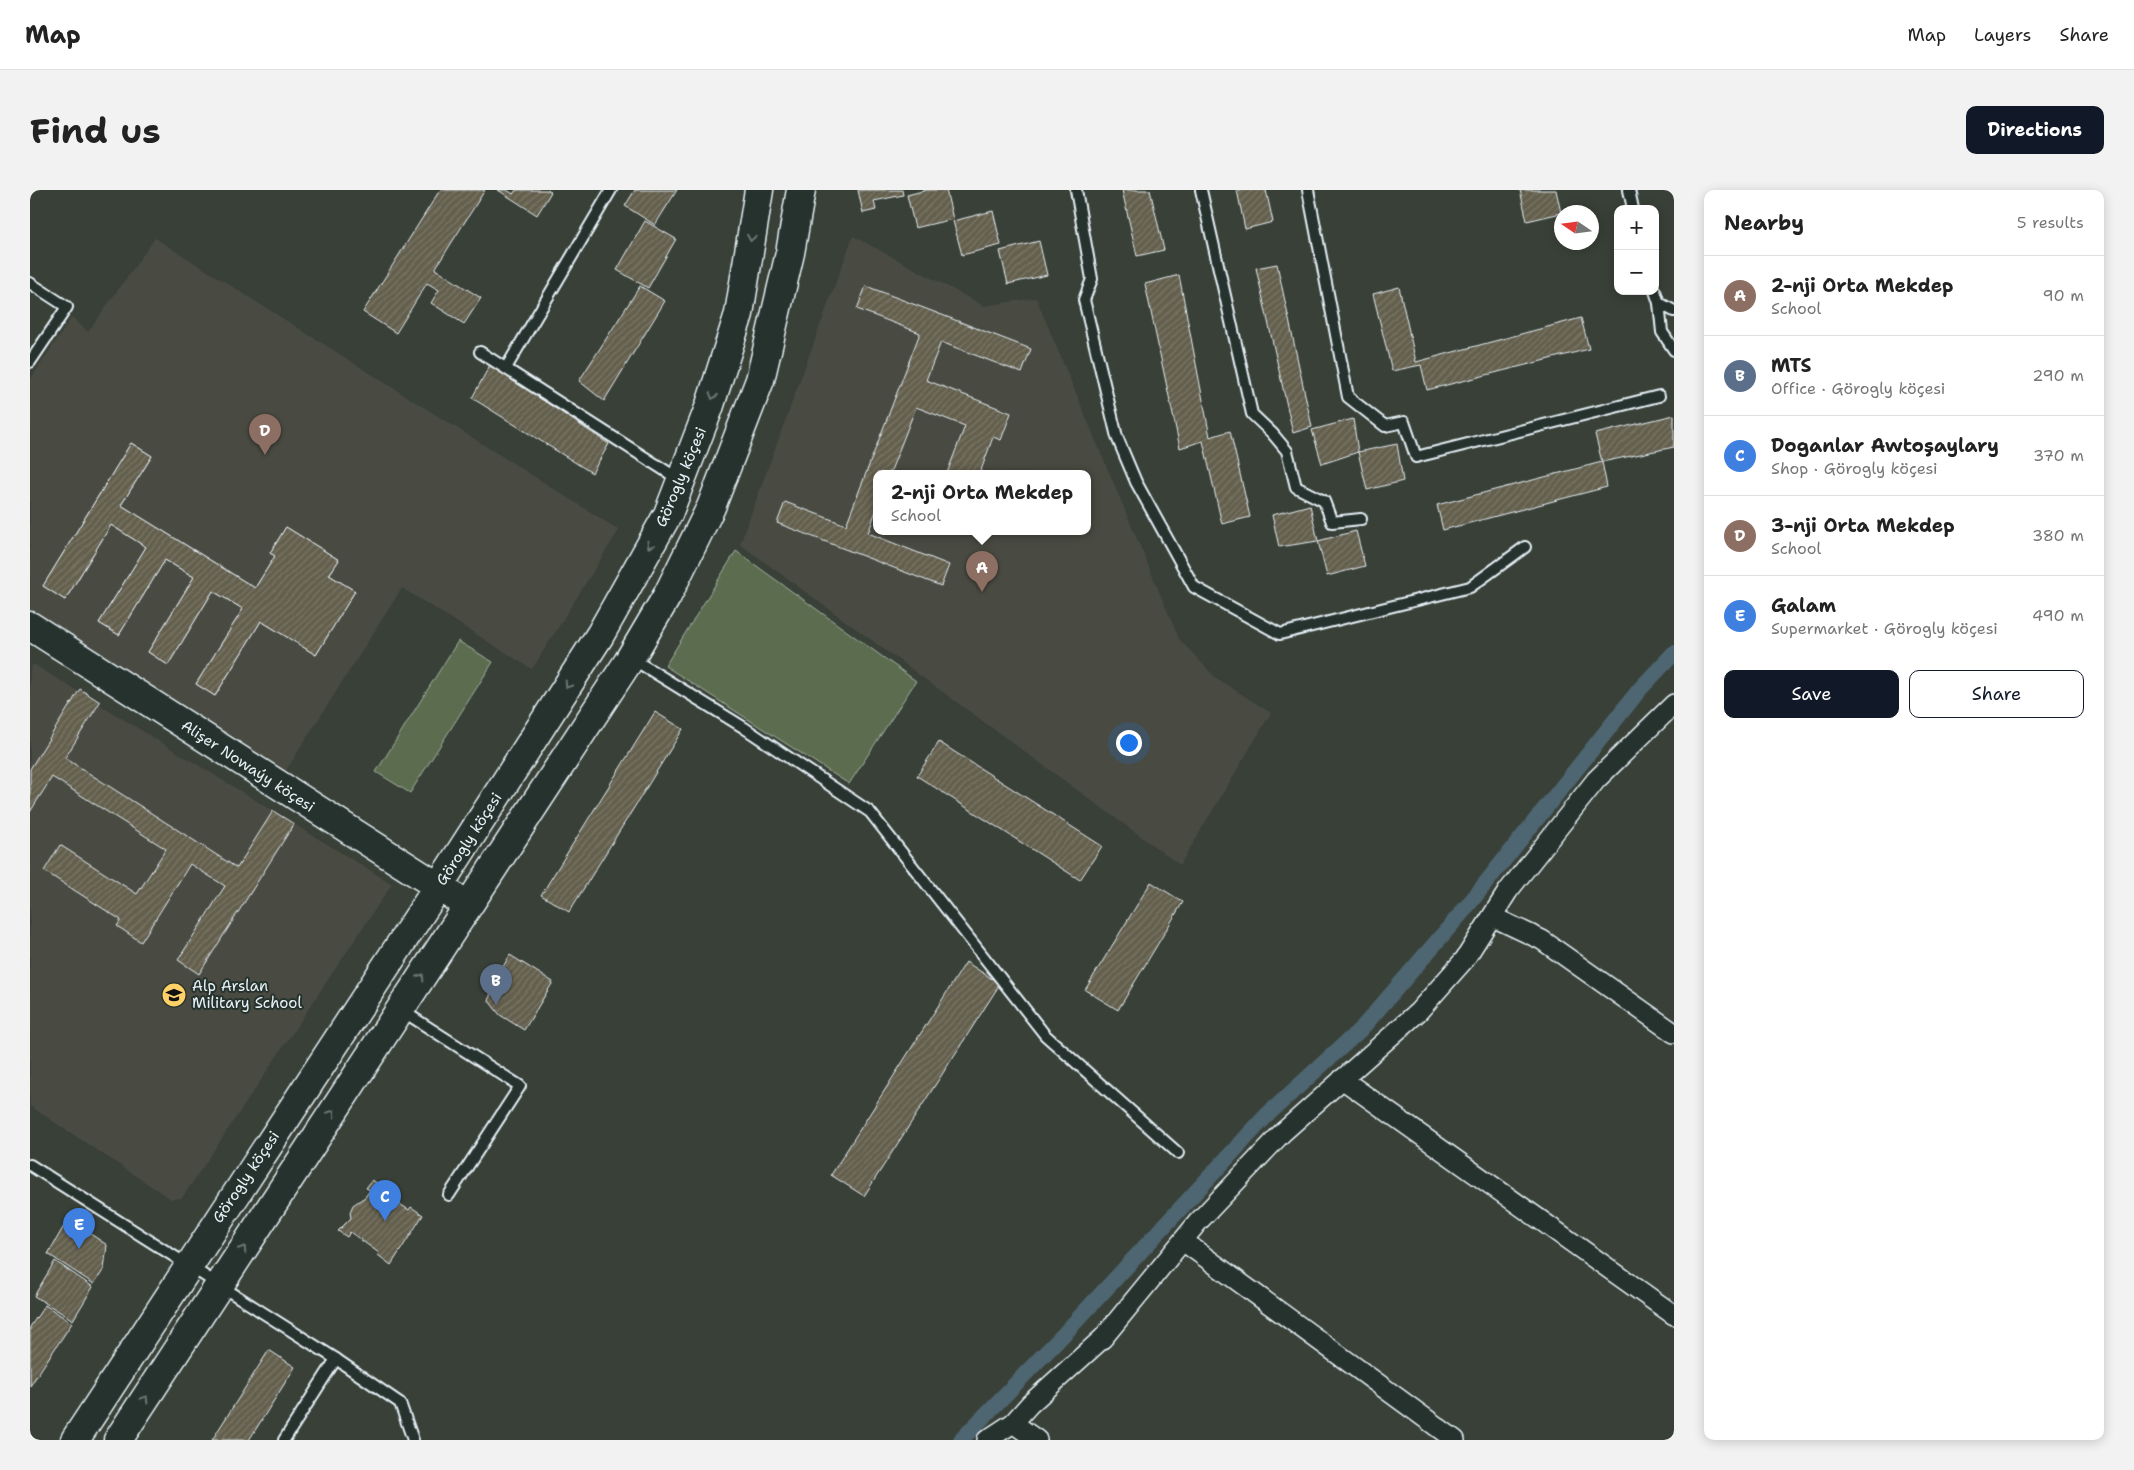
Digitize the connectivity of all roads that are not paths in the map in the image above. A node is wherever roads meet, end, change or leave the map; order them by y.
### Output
1 (611, 190) edge
2 (759, 190) edge
3 (801, 190) edge
4 (1076, 190) edge
5 (1201, 190) edge
6 (1308, 190) edge
7 (1629, 190) edge
8 (1632, 205) edge
9 (30, 283) edge
10 (1656, 295) edge
11 (1659, 303) junction
12 (1674, 311) edge
13 (1674, 350) edge
14 (480, 352) dead end
15 (30, 362) edge
16 (506, 368) junction
17 (1659, 396) dead end
18 (681, 481) junction
19 (1361, 519) dead end
20 (1525, 547) dead end
21 (30, 626) edge
22 (630, 658) junction
23 (1674, 704) edge
24 (438, 888) junction
25 (467, 905) junction
26 (1493, 918) junction
27 (400, 1009) junction
28 (1674, 1032) edge
29 (1342, 1079) junction
30 (1178, 1153) dead end
31 (30, 1164) edge
32 (449, 1195) dead end
33 (1183, 1241) junction
34 (188, 1265) junction
35 (220, 1285) junction
36 (1674, 1315) edge
37 (336, 1359) junction
38 (1013, 1423) junction
39 (75, 1440) edge
40 (118, 1440) edge
41 (284, 1440) edge
42 (413, 1440) edge
43 (987, 1440) edge
44 (1037, 1440) edge
45 (1455, 1440) edge

1 - 16 lane
2 -> 18 main road, Görogly köçesi
3 - 22 main road
4 - 20 lane
5 - 19 lane
6 - 17 lane
7 - 8 lane
9 - 15 lane
10 - 11 lane
11 - 12 lane
11 - 13 lane
14 - 16 lane
16 - 18 lane
18 -> 24 main road, Görogly köçesi
21 - 24 main road, Alişer Nowaýy köçesi
22 - 25 main road
22 - 30 lane
23 - 26 street
24 - 25 main road, Alişer Nowaýy köçesi
24 - 34 main road, Görogly köçesi
27 -> 25 main road
26 - 28 street
26 - 29 street
27 - 32 lane
35 -> 27 main road
29 - 33 street
29 - 36 street
31 - 34 lane
33 - 38 street
33 - 45 street
34 - 35 lane
34 - 39 main road, Görogly köçesi
35 - 37 lane
40 -> 35 main road
37 - 41 lane
37 - 42 lane
38 - 43 street
38 - 44 street

